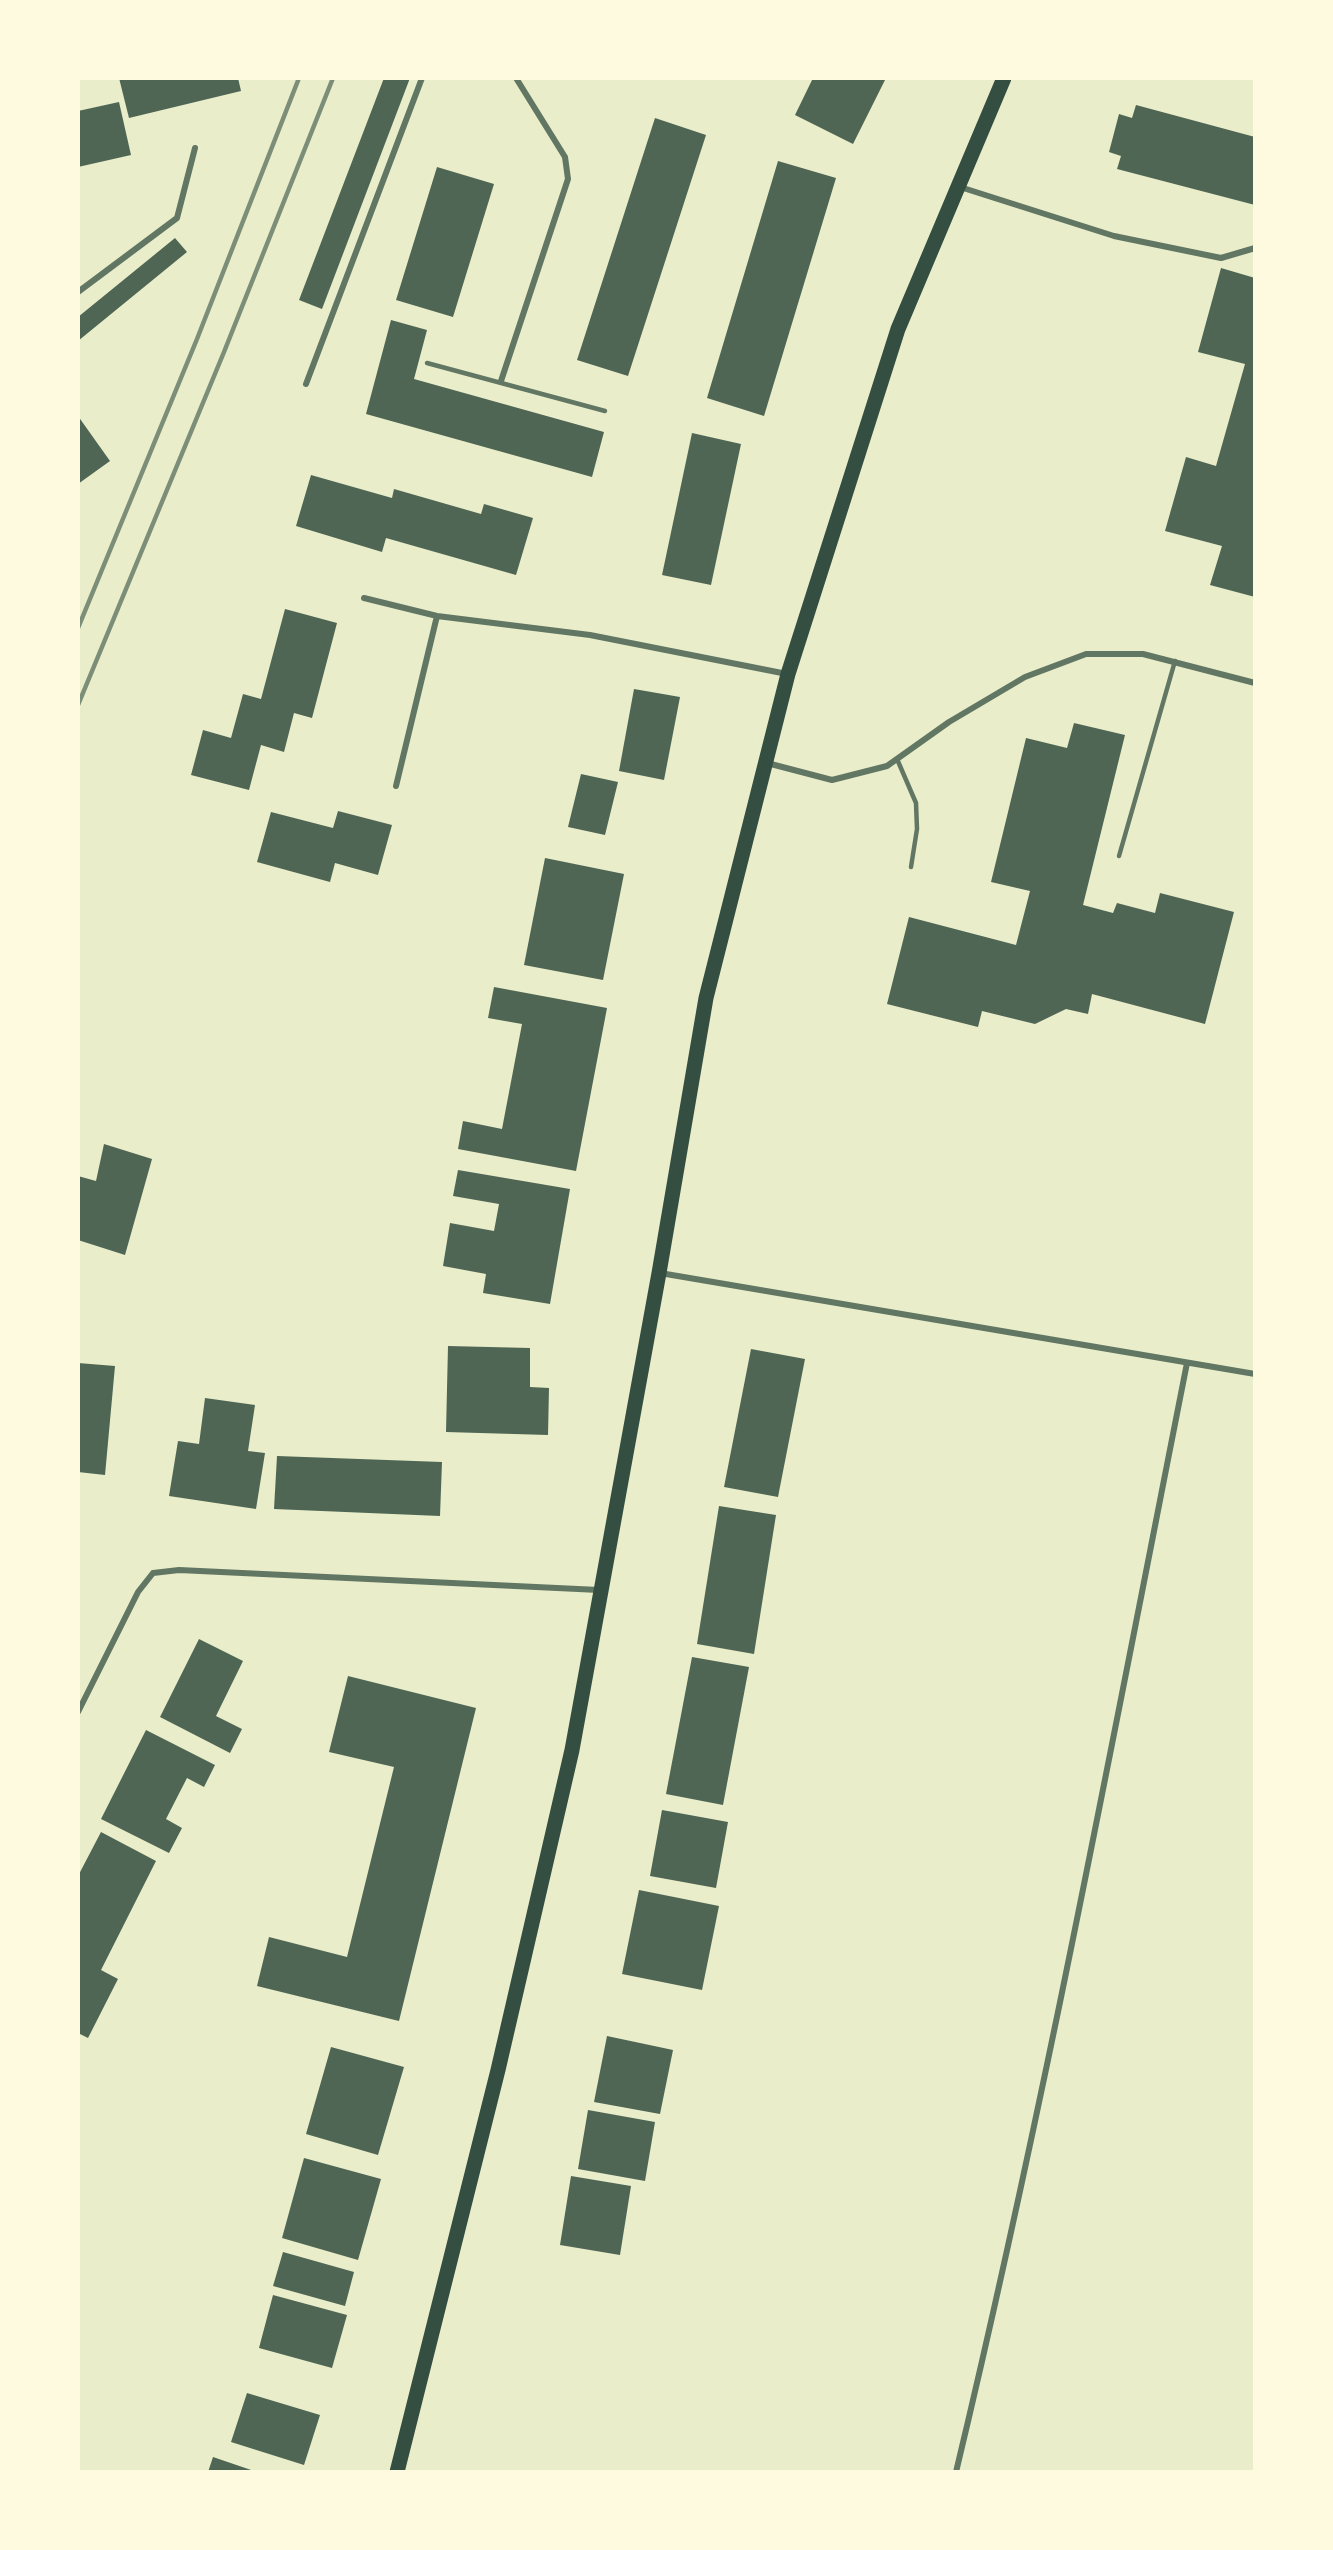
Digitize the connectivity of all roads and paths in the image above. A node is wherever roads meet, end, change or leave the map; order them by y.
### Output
1 (422, 78) edge
2 (516, 78) edge
3 (1004, 78) edge
4 (195, 148) dead end
5 (957, 186) junction
6 (1255, 248) edge
7 (78, 292) edge
8 (427, 363) dead end
9 (501, 381) junction
10 (306, 384) dead end
11 (605, 411) dead end
12 (364, 598) dead end
13 (437, 616) junction
14 (1174, 661) junction
15 (788, 674) junction
16 (1255, 683) edge
17 (897, 759) junction
18 (766, 763) junction
19 (396, 786) dead end
20 (1119, 856) dead end
21 (911, 867) dead end
22 (659, 1273) junction
23 (1187, 1363) junction
24 (1255, 1374) edge
25 (601, 1590) junction
26 (78, 1712) edge
27 (397, 2472) edge
28 (956, 2472) edge

1 - 10 street
2 - 9 street
3 - 5 main road
4 - 7 street
5 - 6 street
5 - 15 main road
8 - 9 lane
9 - 11 lane
12 - 13 street
13 - 15 street
13 - 19 street
14 - 16 street
14 - 17 street
14 - 20 lane
15 - 18 main road
17 - 18 street
17 - 21 lane
18 - 22 main road
22 - 23 street
22 - 25 main road
23 - 24 street
23 - 28 street
25 - 26 street
25 - 27 main road

